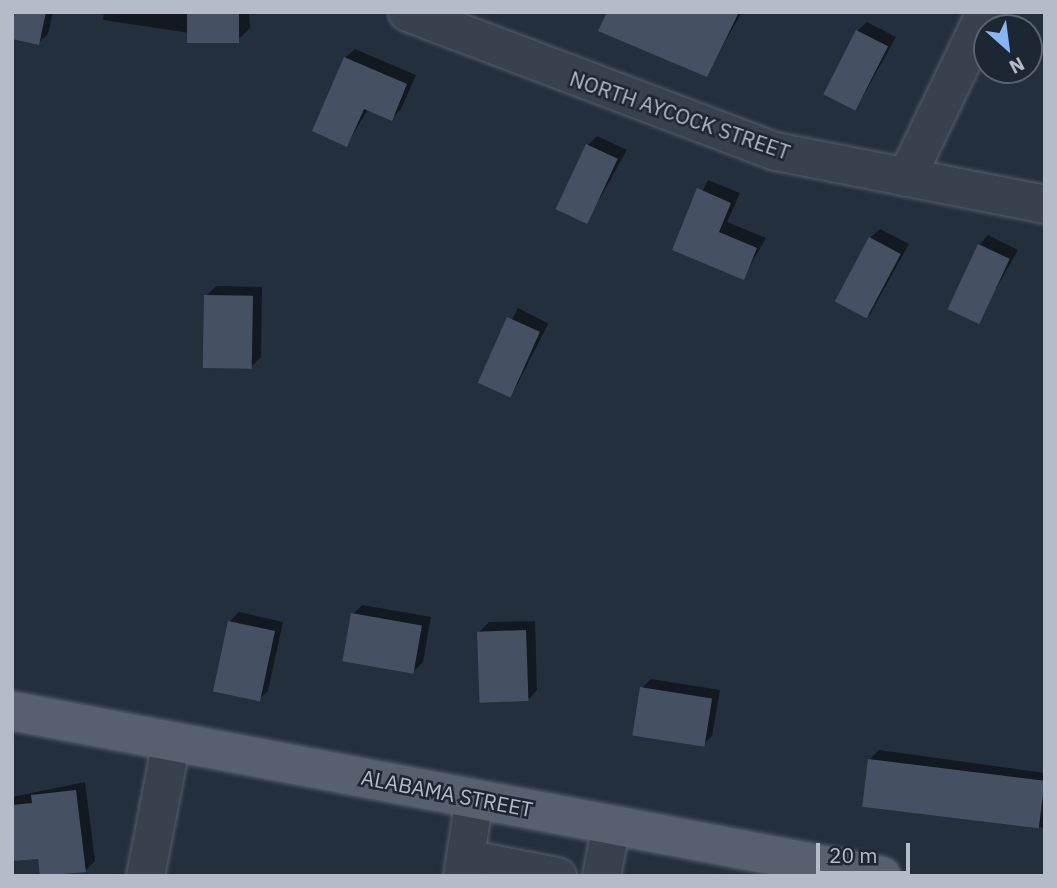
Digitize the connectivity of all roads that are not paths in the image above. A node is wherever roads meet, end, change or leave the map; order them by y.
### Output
1 (407, 12) edge
2 (985, 12) edge
3 (906, 177) junction
4 (1045, 204) edge
5 (12, 711) edge
6 (172, 741) junction
7 (474, 798) junction
8 (611, 824) junction
9 (464, 867) edge
10 (145, 876) edge
11 (557, 876) edge
12 (601, 876) edge
13 (881, 876) edge

1 - 3 street, NORTH AYCOCK STREET
2 - 3 street
3 - 4 street, NORTH AYCOCK STREET
5 - 6 main road, ALABAMA STREET
6 - 7 main road, ALABAMA STREET
6 - 10 street
7 - 8 main road, ALABAMA STREET
7 - 9 street
8 - 12 street
8 - 13 main road, ALABAMA STREET
9 - 11 street

